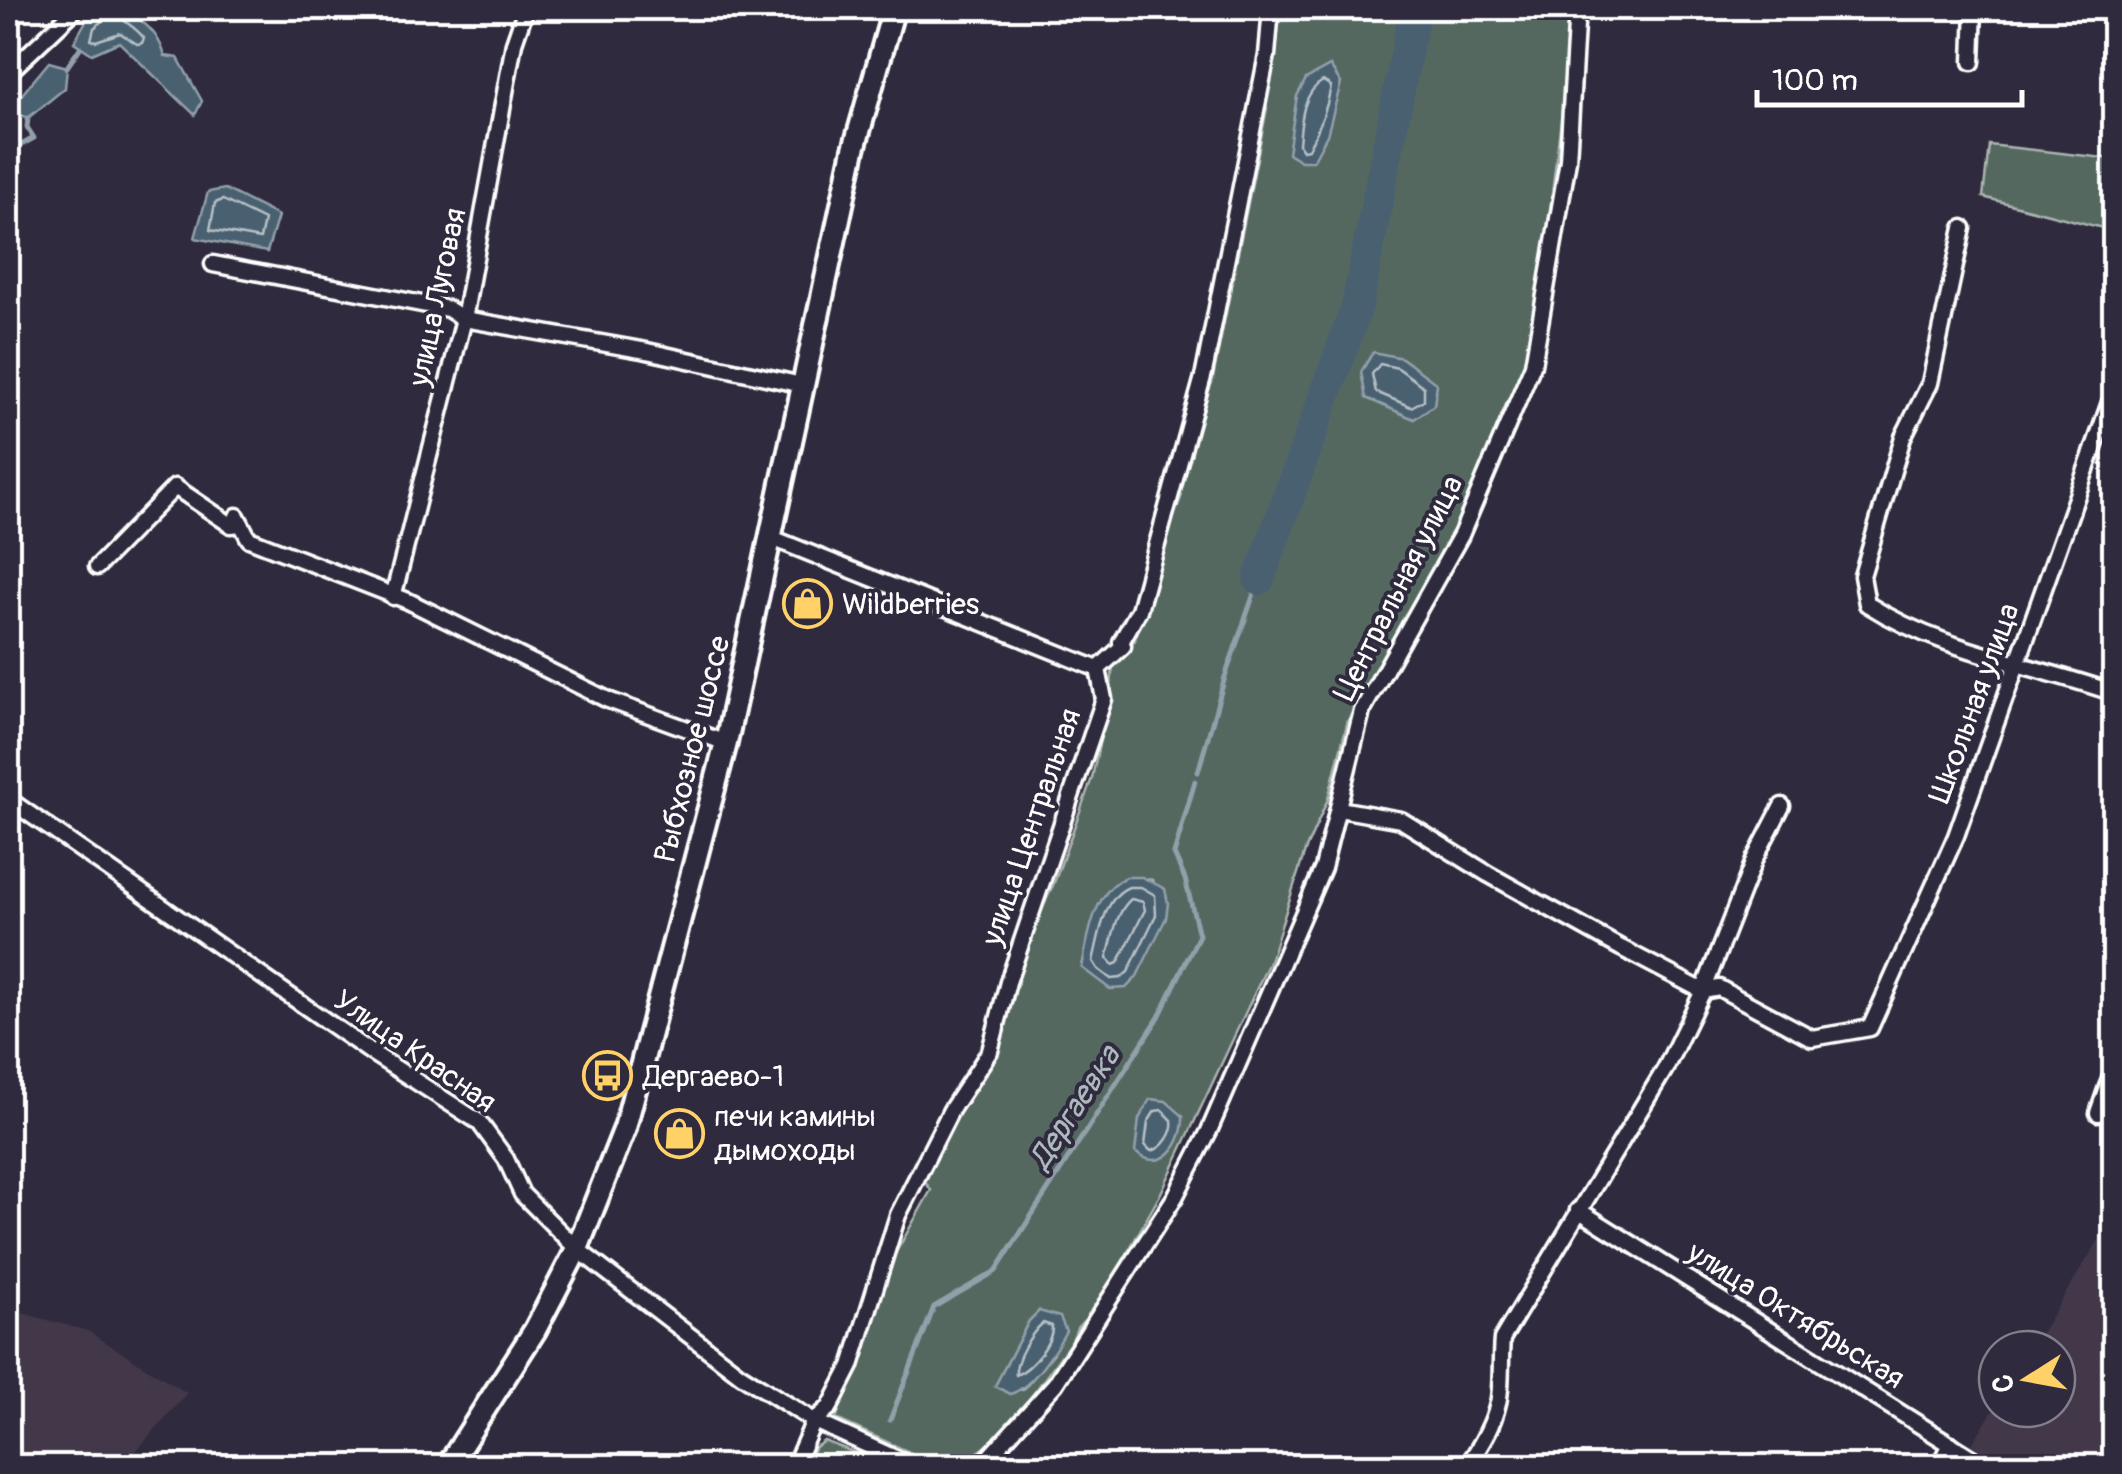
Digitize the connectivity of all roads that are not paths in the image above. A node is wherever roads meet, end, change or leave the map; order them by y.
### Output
1 (77, 8) edge
2 (526, 8) edge
3 (894, 8) edge
4 (1271, 8) edge
5 (1576, 8) edge
6 (1974, 8) edge
7 (1972, 62) dead end
8 (8, 73) edge
9 (1962, 228) dead end
10 (213, 264) dead end
11 (464, 319) junction
12 (802, 384) junction
13 (2114, 390) edge
14 (772, 538) junction
15 (97, 568) dead end
16 (393, 597) junction
17 (2016, 665) junction
18 (1098, 668) junction
19 (2114, 693) edge
20 (726, 743) junction
21 (8, 799) edge
22 (1782, 806) dead end
23 (1339, 809) junction
24 (1703, 990) junction
25 (2114, 1067) edge
26 (2098, 1113) dead end
27 (1578, 1210) junction
28 (578, 1249) junction
29 (814, 1421) junction
30 (1951, 1444) junction
31 (448, 1466) edge
32 (794, 1466) edge
33 (913, 1466) edge
34 (981, 1466) edge
35 (1467, 1466) edge
36 (1940, 1466) edge
37 (1985, 1466) edge

1 - 8 street
2 - 11 street, улица Луговая
3 - 12 main road, Рыбхозное шоссе
4 - 18 street
5 - 23 street, Центральная улица
6 - 7 street
9 - 17 street
10 - 11 street
11 - 12 street
11 - 16 street, улица Луговая
12 - 14 main road, Рыбхозное шоссе
13 - 17 street, Школьная улица
14 - 18 street
14 - 20 main road, Рыбхозное шоссе
15 - 16 street
16 - 20 street
17 - 19 street
17 - 24 street, Школьная улица
18 - 29 street, улица Центральная
20 - 28 main road, Рыбхозное шоссе
21 - 28 street, Улица Красная
22 - 24 street
23 - 24 street
23 - 34 street, Центральная улица
24 - 27 street
25 - 26 street
27 - 30 street, улица Октябрьская
27 - 35 street
28 - 29 street, Улица Красная
28 - 31 main road, Рыбхозное шоссе
29 - 32 street, улица Центральная
29 - 33 street, Улица Красная
30 - 36 street
30 - 37 street, улица Октябрьская

